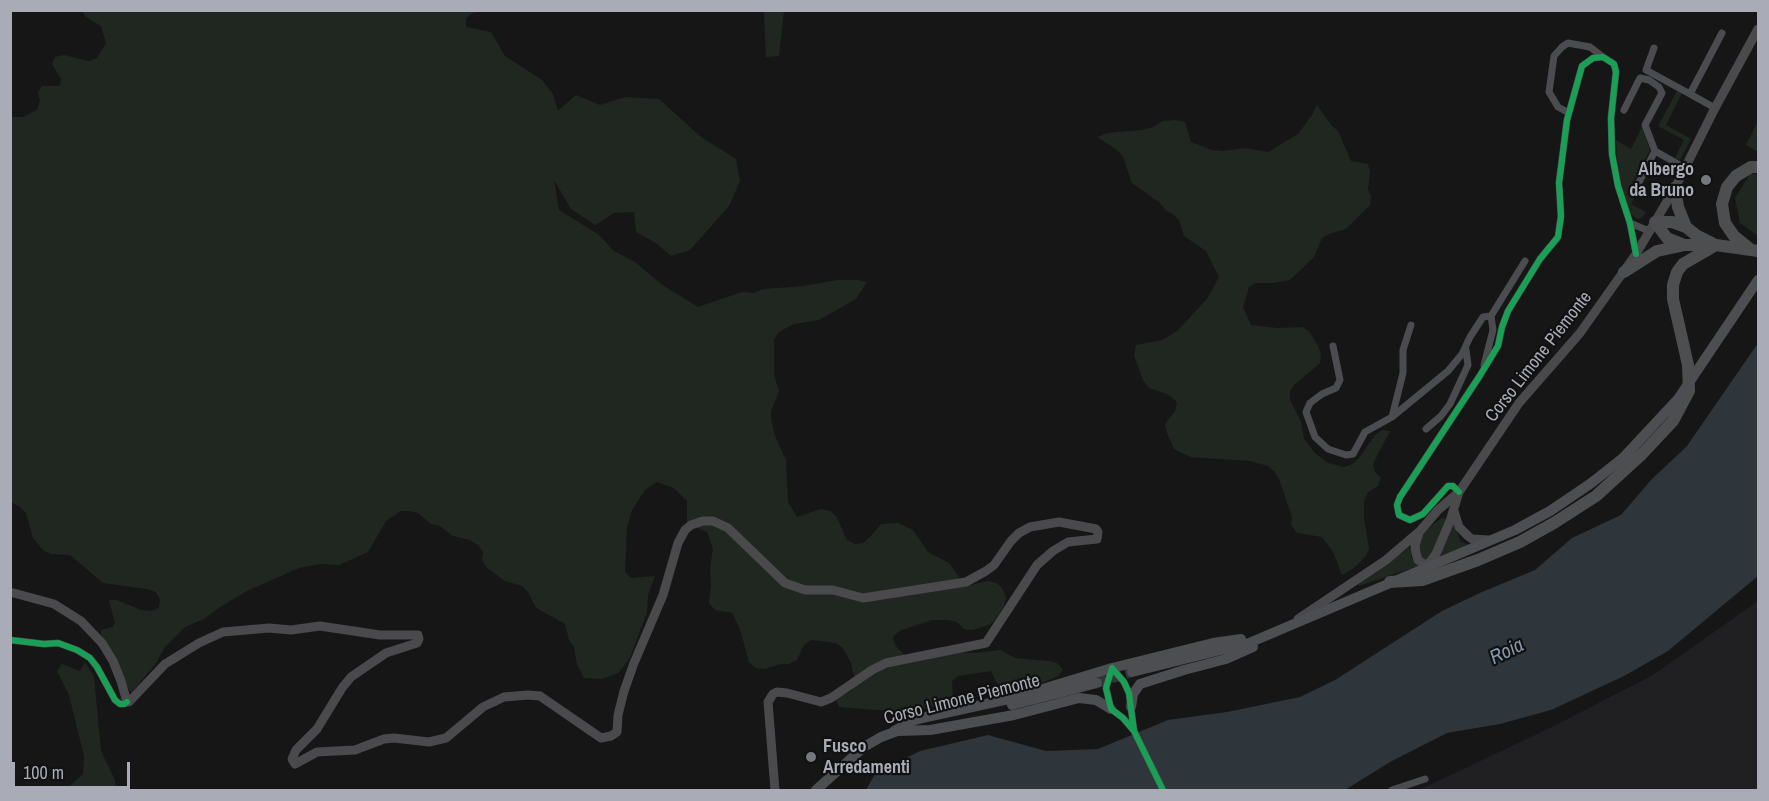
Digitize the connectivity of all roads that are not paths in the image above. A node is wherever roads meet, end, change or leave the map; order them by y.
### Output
1 (1758, 29) edge
2 (1722, 33) dead end
3 (1654, 48) dead end
4 (1603, 57) junction
5 (1690, 94) junction
6 (1715, 108) junction
7 (1624, 110) dead end
8 (1569, 113) junction
9 (1655, 151) junction
10 (1758, 166) edge
11 (1685, 168) junction
12 (1675, 188) junction
13 (1635, 189) dead end
14 (1630, 223) junction
15 (1652, 227) junction
16 (1686, 227) junction
17 (1685, 245) junction
18 (1716, 245) junction
19 (1754, 250) edge
20 (1635, 254) junction
21 (1525, 261) dead end
22 (1624, 272) junction
23 (1758, 280) edge
24 (1491, 316) junction
25 (1411, 325) dead end
26 (1333, 346) dead end
27 (1465, 348) junction
28 (1483, 371) junction
29 (1392, 417) junction
30 (1426, 429) dead end
31 (1459, 492) junction
32 (1454, 511) junction
33 (1420, 531) junction
34 (1491, 540) junction
35 (1427, 566) junction
36 (1390, 582) junction
37 (10, 592) edge
38 (1291, 624) junction
39 (1273, 632) junction
40 (10, 640) edge
41 (1112, 668) junction
42 (1132, 672) tunnel mouth
43 (1098, 683) tunnel mouth
44 (1131, 694) junction
45 (127, 702) junction
46 (1105, 703) junction
47 (1131, 707) joint
48 (894, 731) junction
49 (1134, 731) junction
50 (1425, 779) dead end
51 (775, 790) edge
52 (816, 790) edge
53 (1163, 790) edge
54 (1392, 790) edge

1 - 6 main road
2 - 5 street
3 - 5 street
4 - 8 street
4 - 8 street
4 - 14 street
5 - 6 street
6 - 11 main road
7 - 9 street
8 - 28 street
9 - 11 street
9 - 13 street
10 - 19 highway
11 - 12 main road
12 - 15 main road
12 - 16 highway
14 - 15 street
14 - 20 street
15 - 16 highway
15 - 17 highway
15 - 20 main road, Corso Limone Piemonte
16 - 18 highway
17 - 18 highway
17 - 22 highway
18 - 19 highway
18 - 36 highway
20 - 22 main road, Corso Limone Piemonte
21 - 24 street
22 - 31 main road, Corso Limone Piemonte
23 - 34 main road, bridge
24 - 27 street
24 - 28 street
25 - 29 street
26 - 29 street
27 - 29 street
27 - 30 street
28 - 31 street
31 - 32 main road, Corso Limone Piemonte
31 - 33 main road, Corso Limone Piemonte
32 - 34 main road
32 - 35 main road, Corso Limone Piemonte
33 - 35 main road
33 - 38 main road, Corso Limone Piemonte
34 - 35 main road
35 - 36 main road, Corso Limone Piemonte
36 - 38 main road, Corso Limone Piemonte
37 - 45 main road
38 - 39 main road, Corso Limone Piemonte
39 - 41 main road
39 - 42 main road, Corso Limone Piemonte
39 - 44 main road
40 - 45 street
41 - 44 street
41 - 46 street
41 - 48 main road
43 - 48 main road, Corso Limone Piemonte
44 - 47 main road
45 - 51 main road
46 - 48 main road
46 - 49 street
47 - 49 street
48 - 52 main road, Corso Limone Piemonte
49 - 53 street
50 - 54 street

